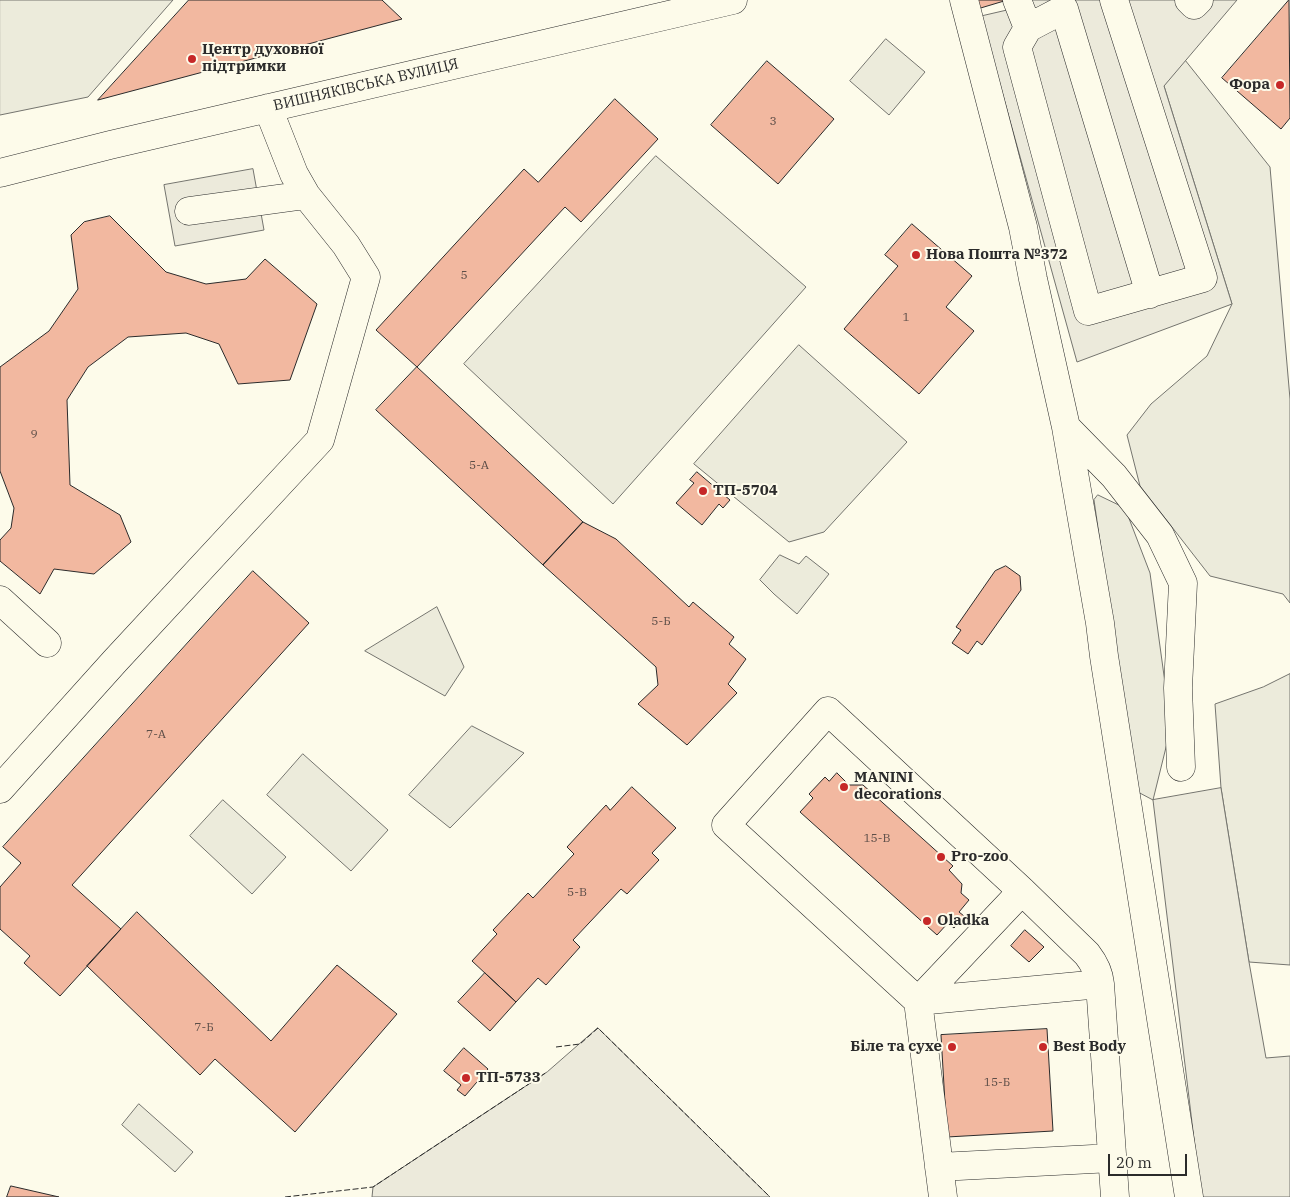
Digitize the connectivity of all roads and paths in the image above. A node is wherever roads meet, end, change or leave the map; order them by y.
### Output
1 (734, 0) edge
2 (964, 0) edge
3 (1016, 0) edge
4 (1114, 0) edge
5 (1189, 0) edge
6 (1199, 0) edge
7 (1071, 5) edge
8 (1028, 28) junction
9 (268, 108) junction
10 (0, 173) edge
11 (306, 195) junction
12 (189, 211) dead end
13 (1150, 294) junction
14 (1066, 427) junction
15 (0, 600) edge
16 (47, 643) dead end
17 (1182, 766) dead end
18 (0, 789) edge
19 (1022, 891) junction
20 (1100, 984) junction
21 (918, 1001) junction
22 (1112, 1158) junction
23 (939, 1167) junction
24 (943, 1197) edge
25 (1115, 1197) edge
26 (1189, 1197) edge

1 - 9 street, ВИШНЯКІВСЬКА ВУЛИЦЯ
2 - 14 street
3 - 8 street
4 - 13 street
5 - 6 street
7 - 8 street
7 - 13 street
8 - 13 street
9 - 10 street, ВИШНЯКІВСЬКА ВУЛИЦЯ
9 - 11 street
11 - 12 street
11 - 18 street
14 - 17 street
14 - 26 street
15 - 16 street
19 - 20 street
19 - 21 street
19 - 21 street
20 - 21 street
20 - 22 street
21 - 23 street
22 - 23 street
22 - 25 street
23 - 24 street

